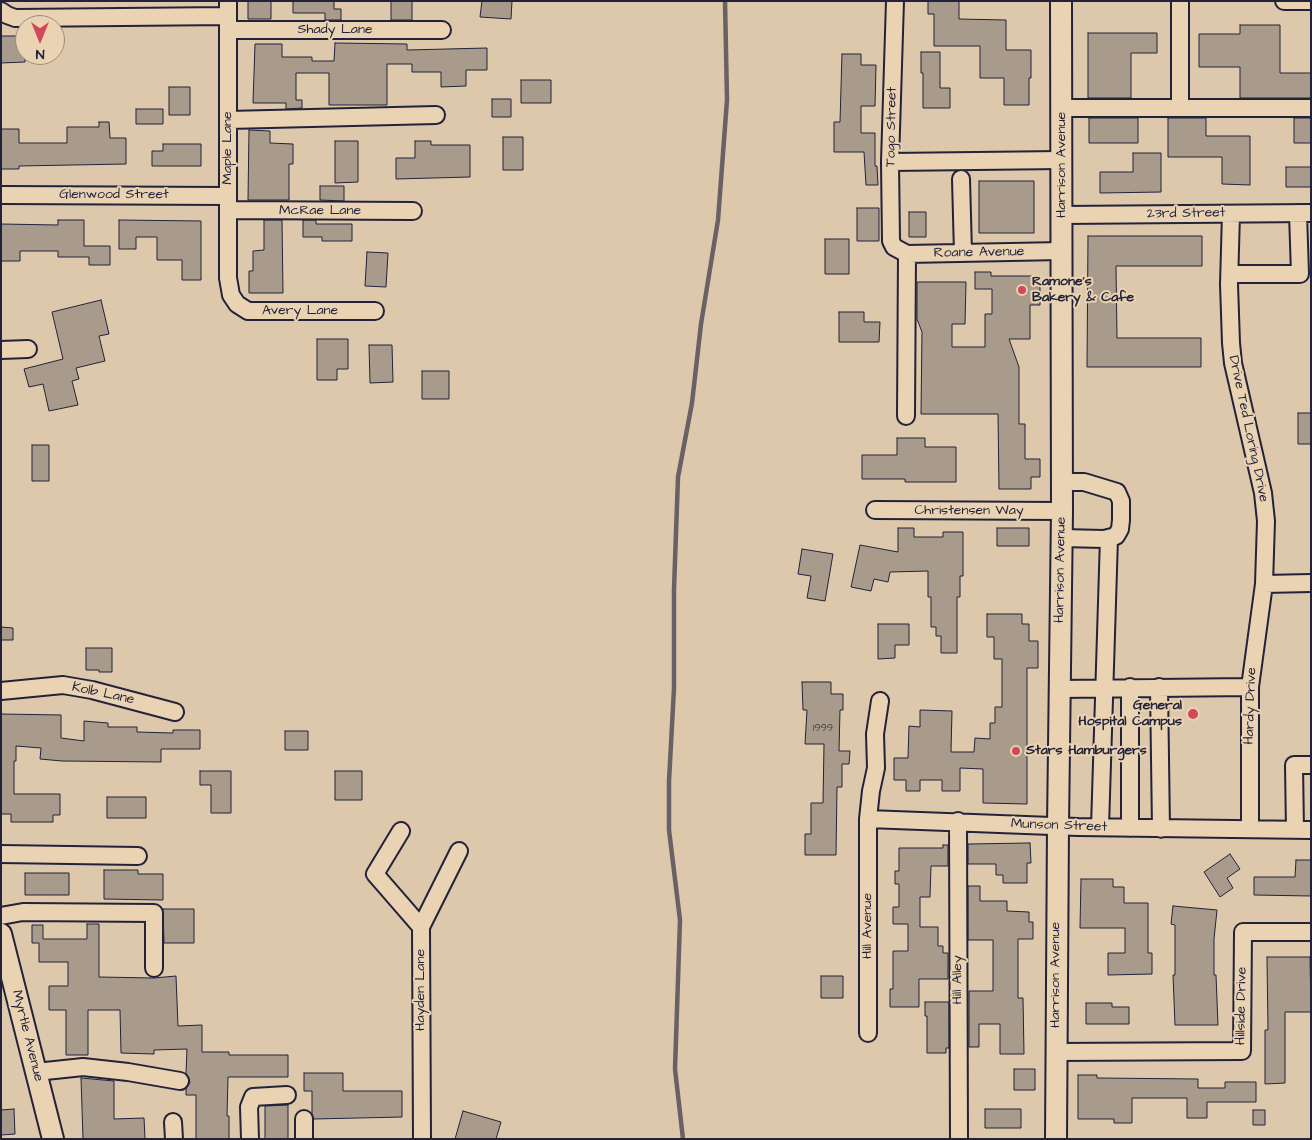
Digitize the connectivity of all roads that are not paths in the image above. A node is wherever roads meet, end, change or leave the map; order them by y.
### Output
1 (895, 1) edge
2 (1061, 1) edge
3 (1180, 1) edge
4 (1284, 1) edge
5 (1311, 2) edge
6 (1, 11) edge
7 (228, 16) edge
8 (442, 30) dead end
9 (1062, 108) junction
10 (1180, 108) junction
11 (1311, 108) edge
12 (436, 115) dead end
13 (228, 120) junction
14 (1062, 160) junction
15 (890, 162) junction
16 (961, 179) dead end
17 (1, 195) edge
18 (228, 203) junction
19 (413, 212) dead end
20 (1304, 213) edge
21 (1231, 214) junction
22 (1062, 215) junction
23 (1062, 251) junction
24 (902, 252) junction
25 (963, 253) junction
26 (1230, 274) junction
27 (231, 295) joint
28 (375, 311) dead end
29 (1, 350) edge
30 (28, 350) dead end
31 (906, 416) dead end
32 (1062, 482) junction
33 (875, 510) dead end
34 (1062, 511) junction
35 (1062, 538) junction
36 (1109, 538) junction
37 (1311, 583) edge
38 (1264, 584) junction
39 (1130, 687) junction
40 (1159, 687) junction
41 (1250, 687) junction
42 (1104, 688) junction
43 (1060, 689) junction
44 (1, 691) edge
45 (880, 701) dead end
46 (175, 712) dead end
47 (1311, 765) edge
48 (868, 819) junction
49 (958, 822) junction
50 (1058, 826) junction
51 (1100, 828) junction
52 (1130, 828) junction
53 (1161, 829) junction
54 (1250, 829) junction
55 (1303, 830) edge
56 (401, 831) dead end
57 (459, 851) dead end
58 (1, 854) edge
59 (138, 856) dead end
60 (1, 916) edge
61 (421, 928) junction
62 (1311, 932) edge
63 (1, 934) edge
64 (154, 968) dead end
65 (868, 1032) dead end
66 (1056, 1052) junction
67 (36, 1072) junction
68 (180, 1081) dead end
69 (287, 1095) dead end
70 (304, 1119) dead end
71 (173, 1122) dead end
72 (53, 1139) edge
73 (174, 1139) edge
74 (250, 1139) edge
75 (304, 1139) edge
76 (422, 1139) edge
77 (959, 1139) edge
78 (1056, 1139) edge

1 - 15 street, Togo Street
2 - 9 main road, Harrison Avenue
3 - 10 street
4 - 5 street
6 - 7 street, Shady Lane
7 - 8 street, Shady Lane
7 - 13 street, Maple Lane
9 - 10 street
9 - 14 main road, Harrison Avenue
10 - 11 street
12 - 13 street
13 - 18 street, Maple Lane
14 - 15 street
14 - 22 main road, Harrison Avenue
15 - 24 street, Togo Street
16 - 25 street
17 - 18 street, Glenwood Street
18 - 19 street, McRae Lane
18 - 27 street, Maple Lane
20 - 21 street, 23rd Street
20 - 26 street
21 - 22 street, 23rd Street
21 - 26 street, Drive Ted Loring Drive
22 - 23 main road, Harrison Avenue
23 - 25 street, Roane Avenue
23 - 32 main road, Harrison Avenue
24 - 25 street, Roane Avenue
24 - 31 street, Togo Street
26 - 38 street, Drive Ted Loring Drive
27 - 28 street, Avery Lane
29 - 30 street
32 - 34 main road, Harrison Avenue
32 - 36 street
33 - 34 street, Christensen Way
34 - 35 main road, Harrison Avenue
35 - 36 street
35 - 43 main road, Harrison Avenue
36 - 42 street
37 - 38 street
38 - 41 street, Hardy Drive
39 - 40 street
39 - 42 street
39 - 52 street
40 - 41 street
40 - 53 street
41 - 54 street, Hardy Drive
42 - 43 street
42 - 51 street
43 - 50 main road, Harrison Avenue
44 - 46 street, Kolb Lane
45 - 48 street, Hill Avenue
47 - 55 street
48 - 49 street, Munson Street
48 - 65 street, Hill Avenue
49 - 50 street, Munson Street
49 - 77 street, Hill Alley
50 - 51 street, Munson Street
50 - 66 main road, Harrison Avenue
51 - 52 street, Munson Street
52 - 53 street, Munson Street
53 - 54 street, Munson Street
54 - 55 street, Munson Street
56 - 61 street
57 - 61 street, Hayden Lane
58 - 59 street
60 - 64 street
61 - 76 street, Hayden Lane
62 - 66 street, Hillside Drive
63 - 67 main road, Myrtle Avenue
66 - 78 main road, Harrison Avenue
67 - 68 street
67 - 72 main road, Myrtle Avenue
69 - 74 street
70 - 75 street
71 - 73 street

